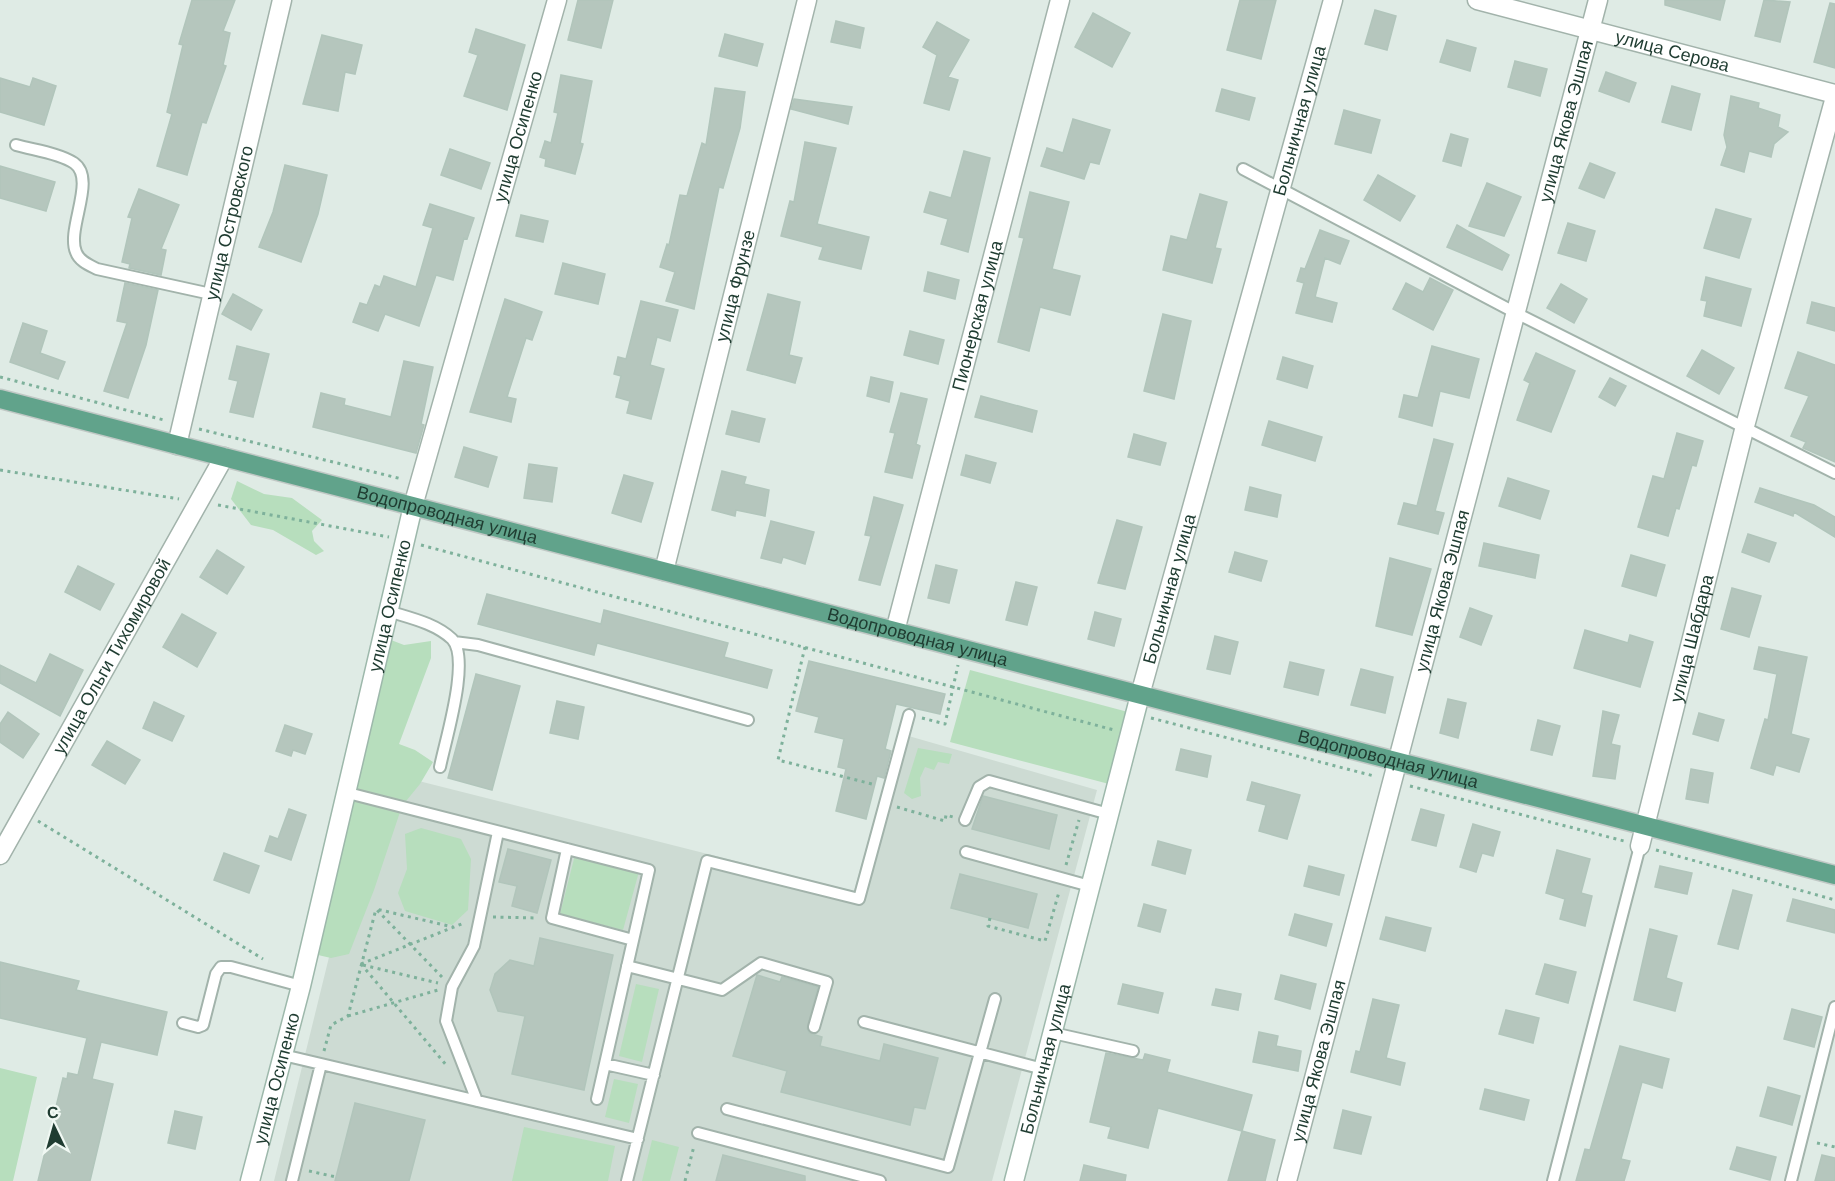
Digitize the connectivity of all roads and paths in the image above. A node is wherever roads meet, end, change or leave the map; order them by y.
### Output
1 (282, 0) edge
2 (557, 0) edge
3 (807, 0) edge
4 (1060, 0) edge
5 (1333, 0) edge
6 (1477, 0) edge
7 (1598, 0) edge
8 (1590, 30) junction
9 (1835, 96) edge
10 (16, 145) dead end
11 (1243, 169) dead end
12 (1280, 187) junction
13 (211, 294) junction
14 (1516, 312) junction
15 (0, 377) edge
16 (0, 399) edge
17 (181, 424) junction
18 (1745, 426) junction
19 (177, 445) junction
20 (224, 457) junction
21 (0, 470) edge
22 (1835, 473) edge
23 (405, 480) dead end
24 (199, 502) junction
25 (413, 506) junction
26 (405, 540) junction
27 (664, 571) junction
28 (388, 611) junction
29 (895, 631) junction
30 (454, 642) junction
31 (805, 647) junction
32 (959, 658) dead end
33 (953, 687) junction
34 (1140, 695) junction
35 (909, 715) joint
36 (748, 720) dead end
37 (1130, 734) junction
38 (1398, 762) junction
39 (440, 767) dead end
40 (889, 788) junction
41 (344, 792) junction
42 (885, 803) junction
43 (26, 813) junction
44 (1109, 814) junction
45 (965, 820) joint
46 (1645, 826) junction
47 (498, 831) junction
48 (1640, 846) junction
49 (567, 849) junction
50 (966, 852) dead end
51 (0, 855) edge
52 (1835, 875) edge
53 (1090, 886) junction
54 (1835, 900) edge
55 (376, 909) junction
56 (480, 917) junction
57 (552, 918) junction
58 (990, 918) dead end
59 (455, 927) junction
60 (988, 927) dead end
61 (633, 940) junction
62 (411, 945) junction
63 (265, 961) dead end
64 (361, 964) junction
65 (627, 966) junction
66 (678, 979) junction
67 (302, 986) junction
68 (452, 987) junction
69 (996, 999) dead end
70 (393, 1003) junction
71 (1835, 1007) edge
72 (348, 1016) junction
73 (864, 1022) dead end
74 (183, 1023) dead end
75 (814, 1027) dead end
76 (1053, 1033) junction
77 (1133, 1051) dead end
78 (980, 1053) junction
79 (283, 1055) junction
80 (321, 1064) junction
81 (605, 1064) junction
82 (1043, 1069) junction
83 (454, 1074) dead end
84 (654, 1075) junction
85 (597, 1099) dead end
86 (477, 1101) junction
87 (727, 1109) dead end
88 (698, 1133) joint
89 (638, 1139) junction
90 (1816, 1143) dead end
91 (1835, 1147) edge
92 (295, 1168) junction
93 (336, 1177) dead end
94 (250, 1181) edge
95 (292, 1181) edge
96 (627, 1181) edge
97 (685, 1181) edge
98 (880, 1181) edge
99 (1014, 1181) edge
100 (1287, 1181) edge
101 (1553, 1181) edge
102 (1791, 1181) edge

1 - 13 street, улица Островского
2 - 25 street, улица Осипенко
3 - 27 street, улица Фрунзе
4 - 29 street, Пионерская улица
5 - 12 street, Больничная улица
6 - 8 street, улица Серова
7 - 8 street, улица Якова Эшпая
8 - 9 street, улица Серова
8 - 14 street, улица Якова Эшпая
9 - 18 street, улица Шабдара
10 - 13 lane
11 - 12 lane
12 - 14 lane
12 - 34 street, Больничная улица
13 - 17 street, улица Островского
14 - 18 lane
14 - 38 street, улица Якова Эшпая
15 - 17 path
16 - 19 main road, Водопроводная улица
17 - 19 street, улица Островского
17 - 23 path
18 - 22 lane
18 - 46 street, улица Шабдара
19 - 20 main road, Водопроводная улица
20 - 24 street, улица Ольги Тихомировой
20 - 25 main road, Водопроводная улица
21 - 24 path
24 - 26 path
24 - 43 street, улица Ольги Тихомировой
25 - 26 street, улица Осипенко
25 - 27 main road, Водопроводная улица
26 - 28 street, улица Осипенко
26 - 31 path
27 - 29 main road, Водопроводная улица
28 - 30 lane
28 - 41 street, улица Осипенко
29 - 34 main road, Водопроводная улица
30 - 36 lane
30 - 39 lane
31 - 33 path
31 - 40 path
32 - 33 path
33 - 35 path
33 - 37 path
34 - 37 street, Больничная улица
34 - 38 main road, Водопроводная улица
35 - 40 lane
37 - 44 street, Больничная улица
38 - 46 main road, Водопроводная улица
38 - 100 street, улица Якова Эшпая
40 - 42 lane
41 - 47 lane
41 - 67 street, улица Осипенко
42 - 45 path
42 - 66 lane
43 - 51 street, улица Ольги Тихомировой
43 - 63 path
44 - 45 lane
44 - 53 street, Больничная улица
46 - 48 street, улица Шабдара
46 - 52 main road, Водопроводная улица
47 - 49 lane
47 - 56 lane
48 - 54 path
48 - 101 lane, улица Шабдара
49 - 57 lane
49 - 61 lane
50 - 53 lane
53 - 76 street, Больничная улица
55 - 59 path
55 - 62 path
55 - 64 path
56 - 57 path
56 - 59 path
56 - 68 lane
57 - 61 lane
58 - 60 path
59 - 62 path
61 - 65 lane
62 - 64 path
62 - 68 path
64 - 68 path
64 - 70 path
64 - 72 path
65 - 66 lane
65 - 81 lane
66 - 75 lane
66 - 84 lane
67 - 74 lane
67 - 79 street, улица Осипенко
68 - 70 path
68 - 86 lane
69 - 78 lane
70 - 72 path
70 - 83 path
71 - 102 lane
72 - 80 path
73 - 78 lane
76 - 77 lane
76 - 82 street, Больничная улица
78 - 82 lane
78 - 87 lane
79 - 80 lane
79 - 94 street, улица Осипенко
80 - 86 lane
80 - 92 lane
81 - 84 lane
81 - 85 lane
82 - 99 street, Больничная улица
84 - 89 lane
86 - 89 lane
88 - 97 path
88 - 98 lane
89 - 96 lane
90 - 91 path
92 - 93 path
92 - 95 lane

